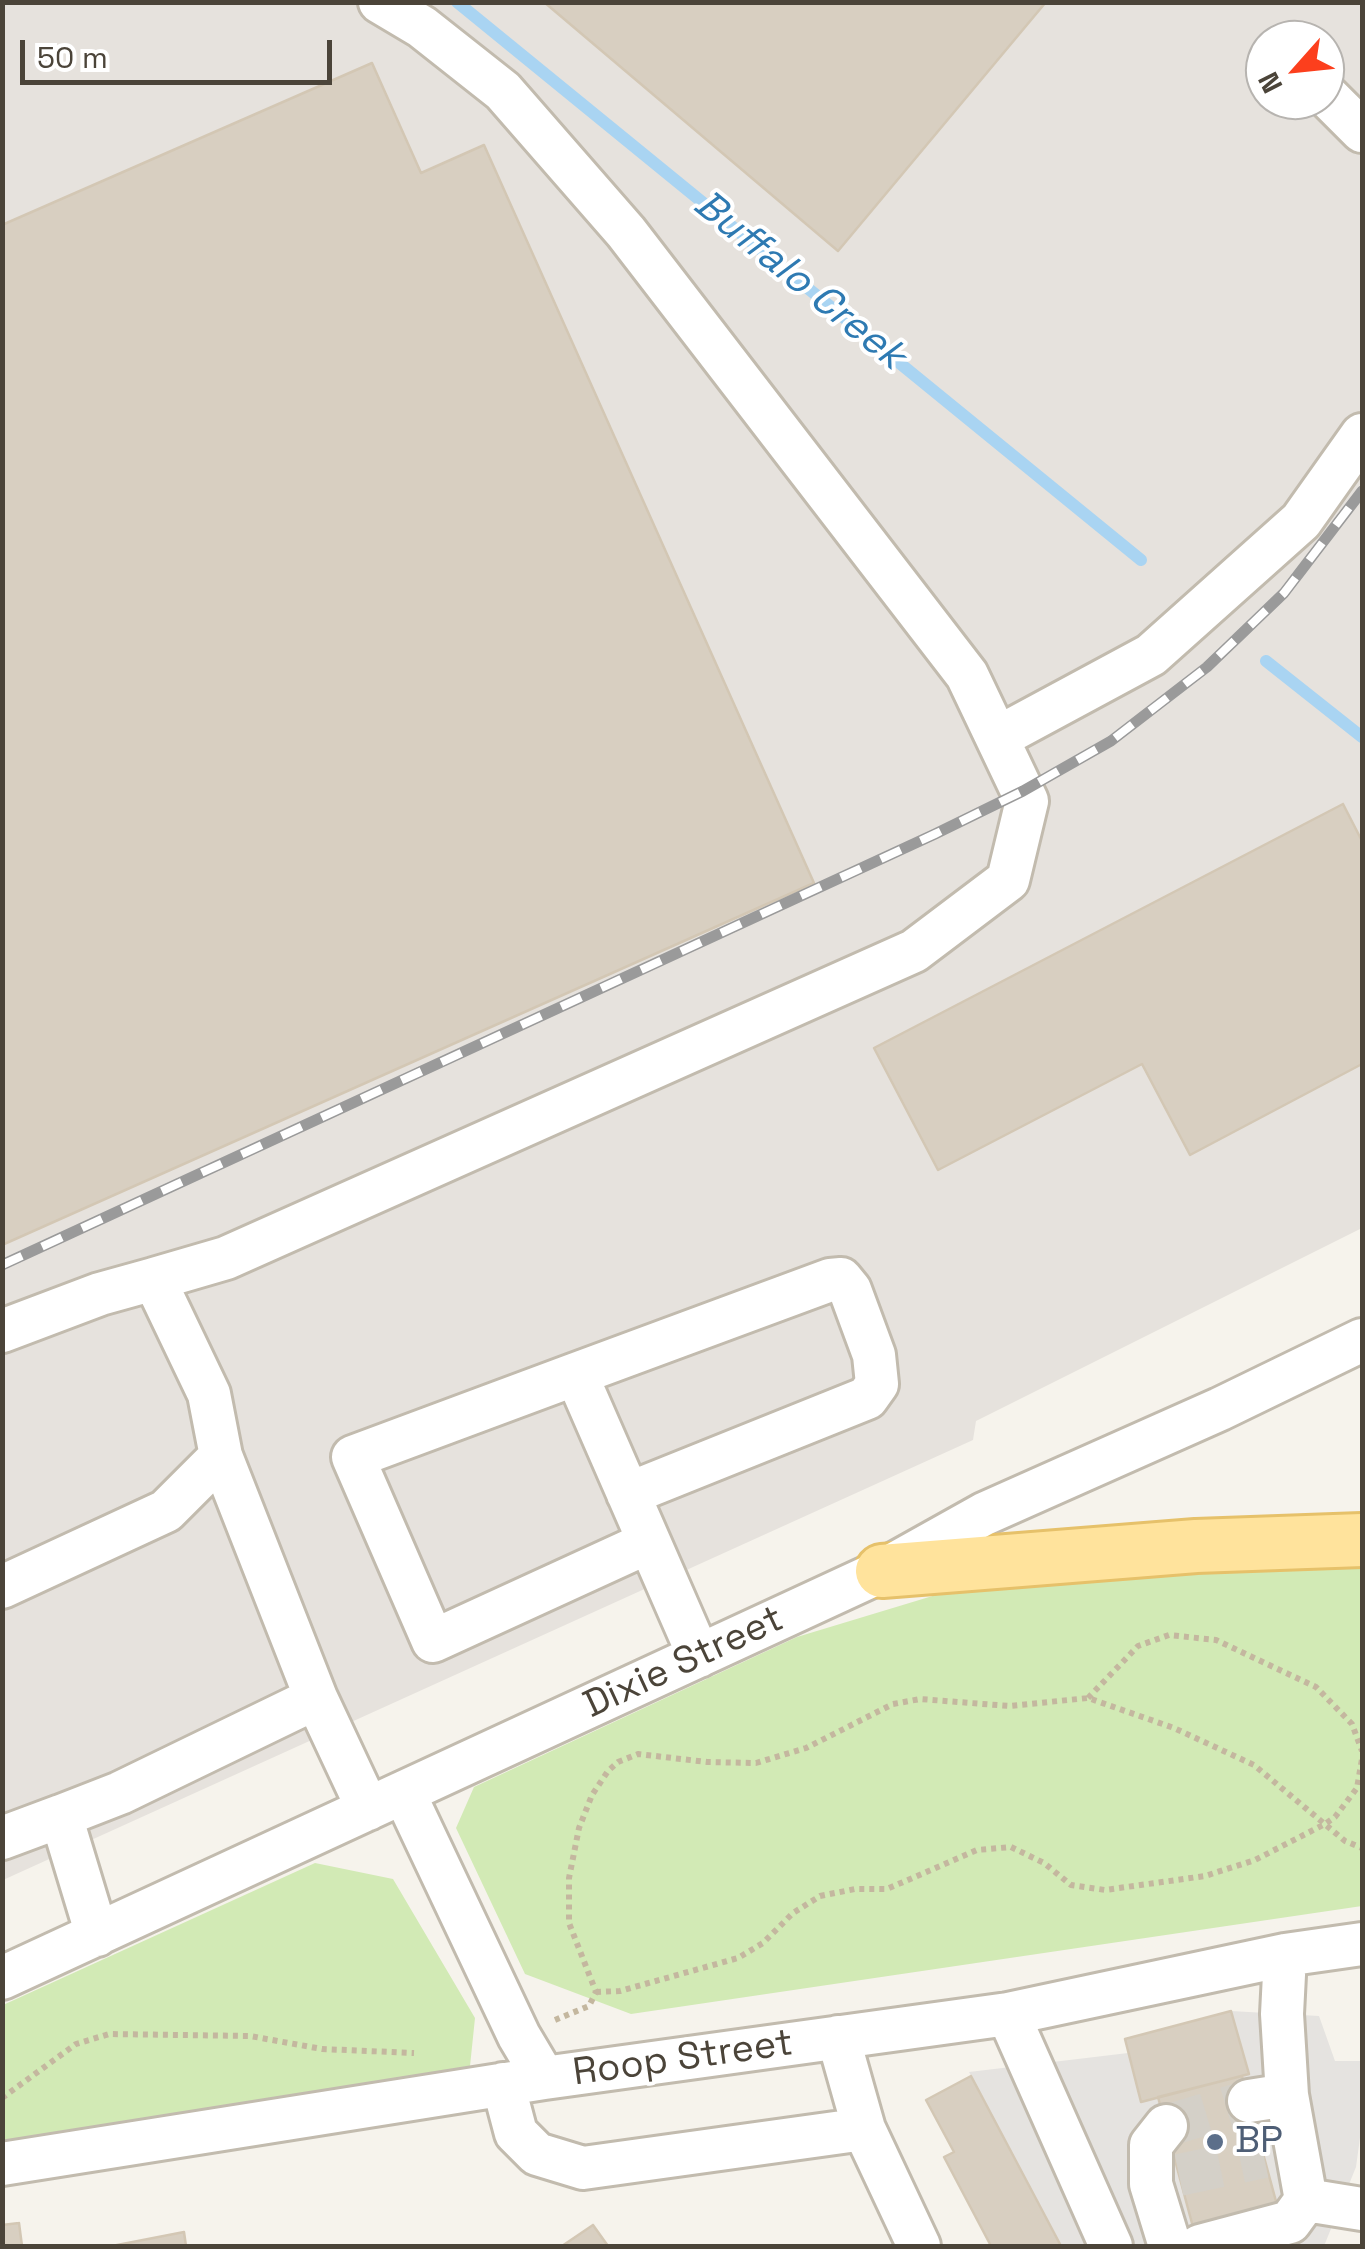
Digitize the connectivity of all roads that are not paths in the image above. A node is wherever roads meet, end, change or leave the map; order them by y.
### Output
1 (380, 2) edge
2 (1362, 435) edge
3 (997, 738) junction
4 (154, 1279) junction
5 (2, 1331) edge
6 (1362, 1340) edge
7 (576, 1374) junction
8 (221, 1456) junction
9 (628, 1494) junction
10 (1362, 1540) edge
11 (649, 1542) junction
12 (882, 1571) junction
13 (2, 1587) edge
14 (699, 1656) junction
15 (316, 1698) junction
16 (386, 1801) junction
17 (61, 1816) junction
18 (2, 1838) edge
19 (97, 1935) junction
20 (1362, 1944) edge
21 (1285, 1955) junction
22 (2, 1978) edge
23 (1008, 2014) junction
24 (838, 2037) junction
25 (524, 2081) junction
26 (1166, 2126) dead end
27 (864, 2129) junction
28 (2, 2164) edge
29 (1165, 2180) junction
30 (1306, 2200) junction
31 (1093, 2205) junction
32 (1362, 2209) edge
33 (919, 2246) edge
34 (1111, 2246) edge
35 (1170, 2246) edge
36 (1200, 2246) edge

1 - 3 street
2 - 3 street
3 - 4 street
4 - 5 street
4 - 8 street
6 - 12 street, Dixie Street
7 - 9 street
7 - 9 street
7 - 11 street
8 - 13 street
8 - 15 street
9 - 11 street
10 - 12 main road
11 - 14 street
12 - 14 street, Dixie Street
14 - 16 street, Dixie Street
15 - 16 street
15 - 17 street
16 - 19 street, Dixie Street
16 - 25 street
17 - 18 street
17 - 19 street
19 - 22 street, Dixie Street
20 - 21 street, Roop Street
21 - 23 street, Roop Street
21 - 30 street
23 - 24 street, Roop Street
23 - 31 street
24 - 25 street, Roop Street
24 - 27 street
25 - 27 street
25 - 28 street, Roop Street
26 - 29 street
27 - 33 street
29 - 31 street
29 - 35 street
30 - 32 street
30 - 36 street
31 - 34 street

